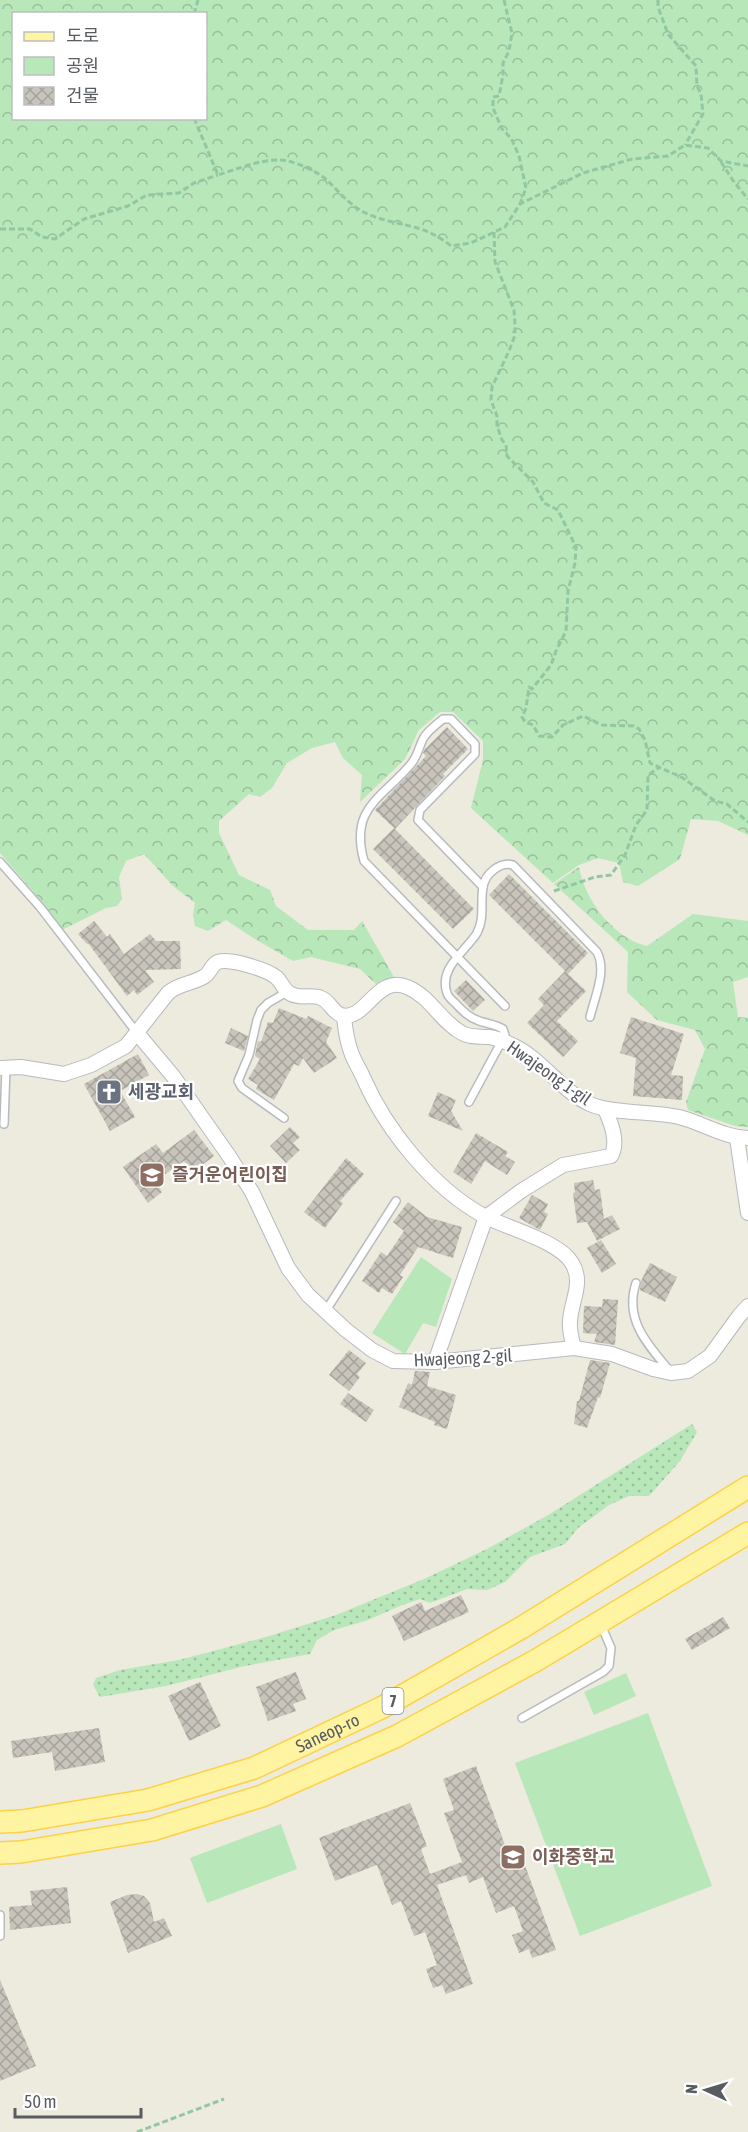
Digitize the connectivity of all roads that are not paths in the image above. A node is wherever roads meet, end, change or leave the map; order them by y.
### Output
1 (0, 862) edge
2 (483, 886) junction
3 (456, 956) junction
4 (287, 992) junction
5 (505, 1006) dead end
6 (344, 1016) junction
7 (590, 1017) dead end
8 (137, 1033) junction
9 (502, 1040) junction
10 (3, 1068) edge
11 (469, 1102) dead end
12 (605, 1109) junction
13 (284, 1118) dead end
14 (4, 1124) dead end
15 (742, 1138) edge
16 (396, 1201) dead end
17 (748, 1213) edge
18 (486, 1217) junction
19 (636, 1283) dead end
20 (748, 1306) edge
21 (325, 1312) junction
22 (574, 1348) junction
23 (435, 1362) junction
24 (671, 1372) junction
25 (748, 1487) edge
26 (748, 1533) edge
27 (600, 1622) junction
28 (522, 1718) dead end
29 (0, 1822) edge
30 (0, 1853) edge
31 (0, 1915) edge
32 (0, 1936) edge

1 - 8 lane
2 - 3 lane
2 - 3 lane
2 - 7 lane
3 - 5 lane
3 - 9 lane
4 - 6 street
4 - 8 street
4 - 13 lane
6 - 9 street, Hwajeong 1-gil
6 - 18 street
8 - 10 street
8 - 21 street, Hwajeong 2-gil
9 - 11 lane
9 - 12 street, Hwajeong 1-gil
10 - 14 lane
12 - 15 street, Hwajeong 1-gil
12 - 18 street
15 - 17 street
16 - 21 lane
18 - 22 street
18 - 23 street
19 - 24 lane
20 - 24 street
21 - 23 street, Hwajeong 2-gil
22 - 23 street, Hwajeong 2-gil
22 - 24 street, Hwajeong 2-gil
25 - 29 main road, Saneop-ro / 7
26 - 27 main road, Saneop-ro / 7
27 - 28 lane
27 - 30 main road, Saneop-ro / 7
31 - 32 lane

